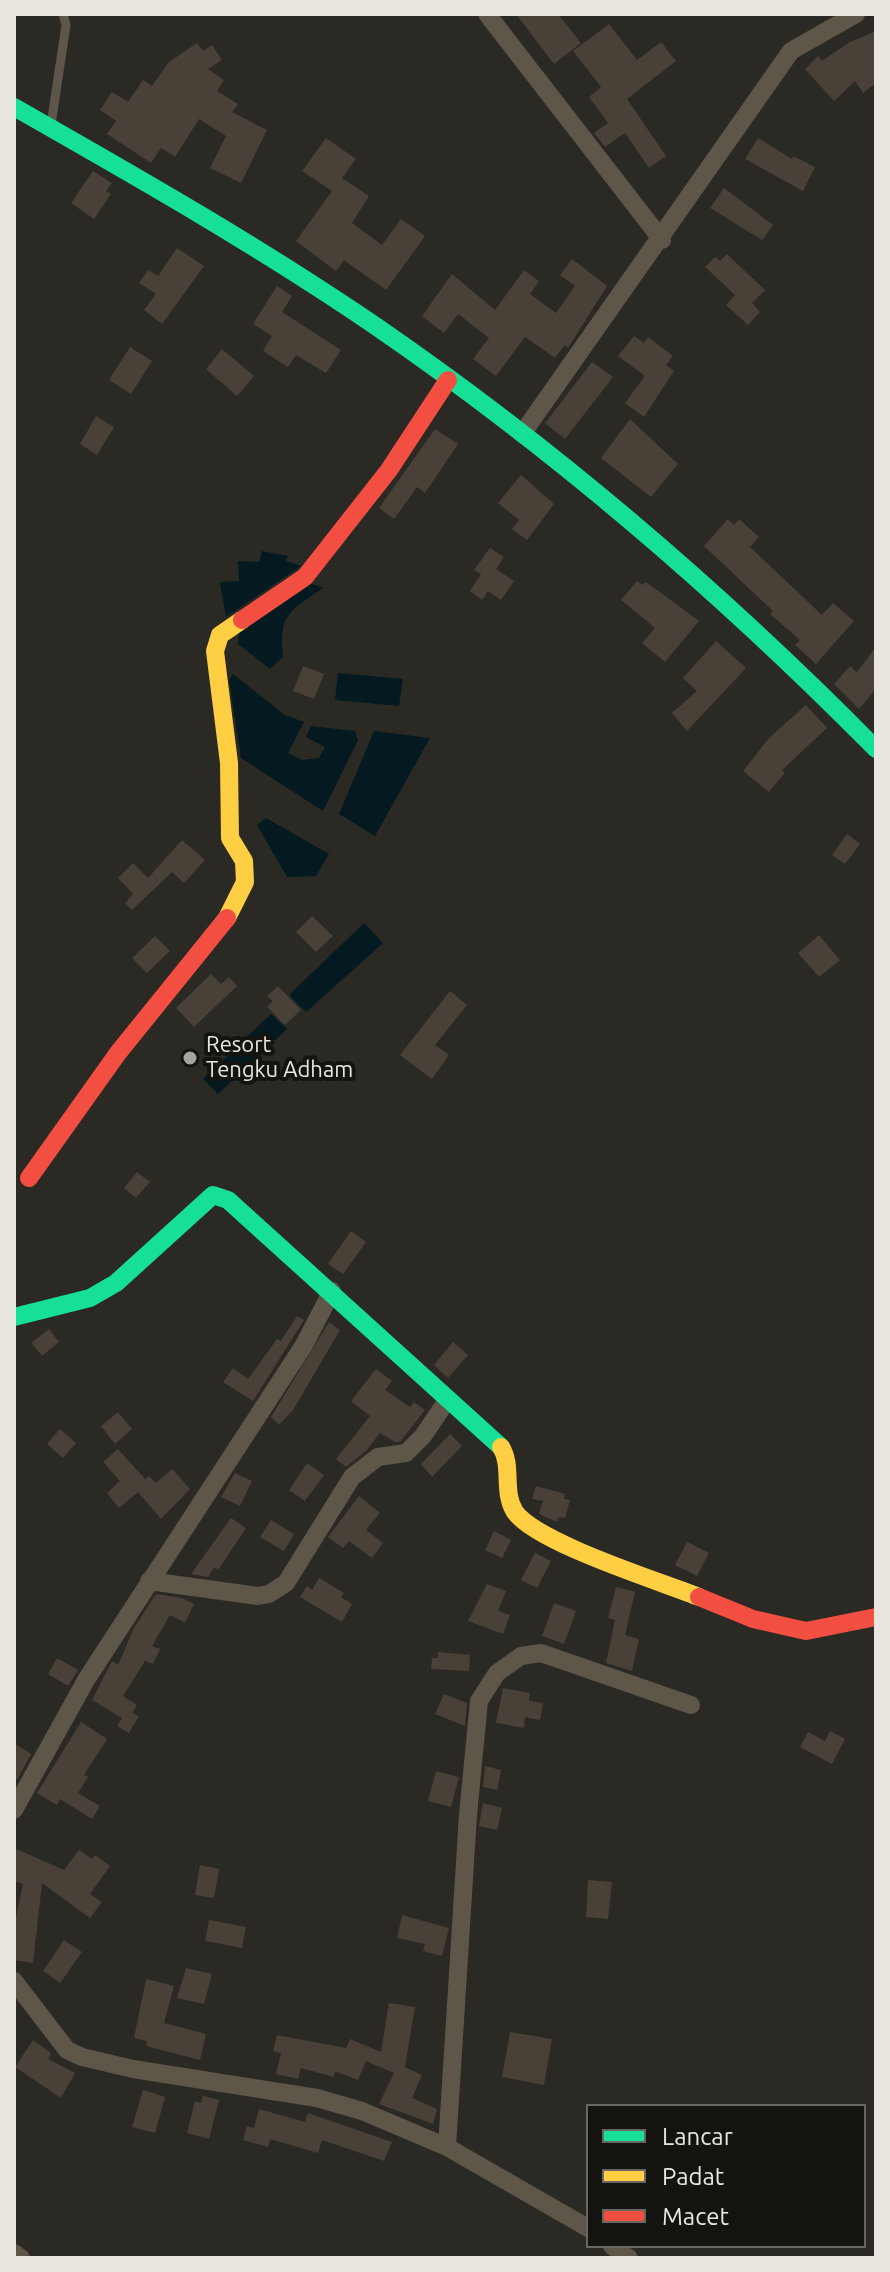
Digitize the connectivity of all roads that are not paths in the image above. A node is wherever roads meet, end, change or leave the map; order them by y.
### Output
1 (63, 14) edge
2 (487, 14) edge
3 (856, 14) edge
4 (14, 107) edge
5 (50, 128) junction
6 (662, 240) junction
7 (448, 380) junction
8 (522, 434) junction
9 (876, 749) edge
10 (29, 1178) dead end
11 (332, 1291) junction
12 (14, 1317) edge
13 (448, 1399) junction
14 (149, 1581) junction
15 (876, 1617) edge
16 (691, 1705) dead end
17 (14, 1810) edge
18 (14, 1981) edge
19 (447, 2147) junction
20 (586, 2227) edge
21 (14, 2253) edge
22 (21, 2258) edge

1 - 5 lane
2 - 6 street
3 - 6 street
4 - 5 street
5 - 7 street
6 - 8 street
7 - 8 street
7 - 10 street
8 - 9 street
11 - 12 street
11 - 13 street
11 - 14 street
13 - 14 street
13 - 15 street
14 - 17 street
16 - 19 street
18 - 19 street
19 - 20 street
21 - 22 street

